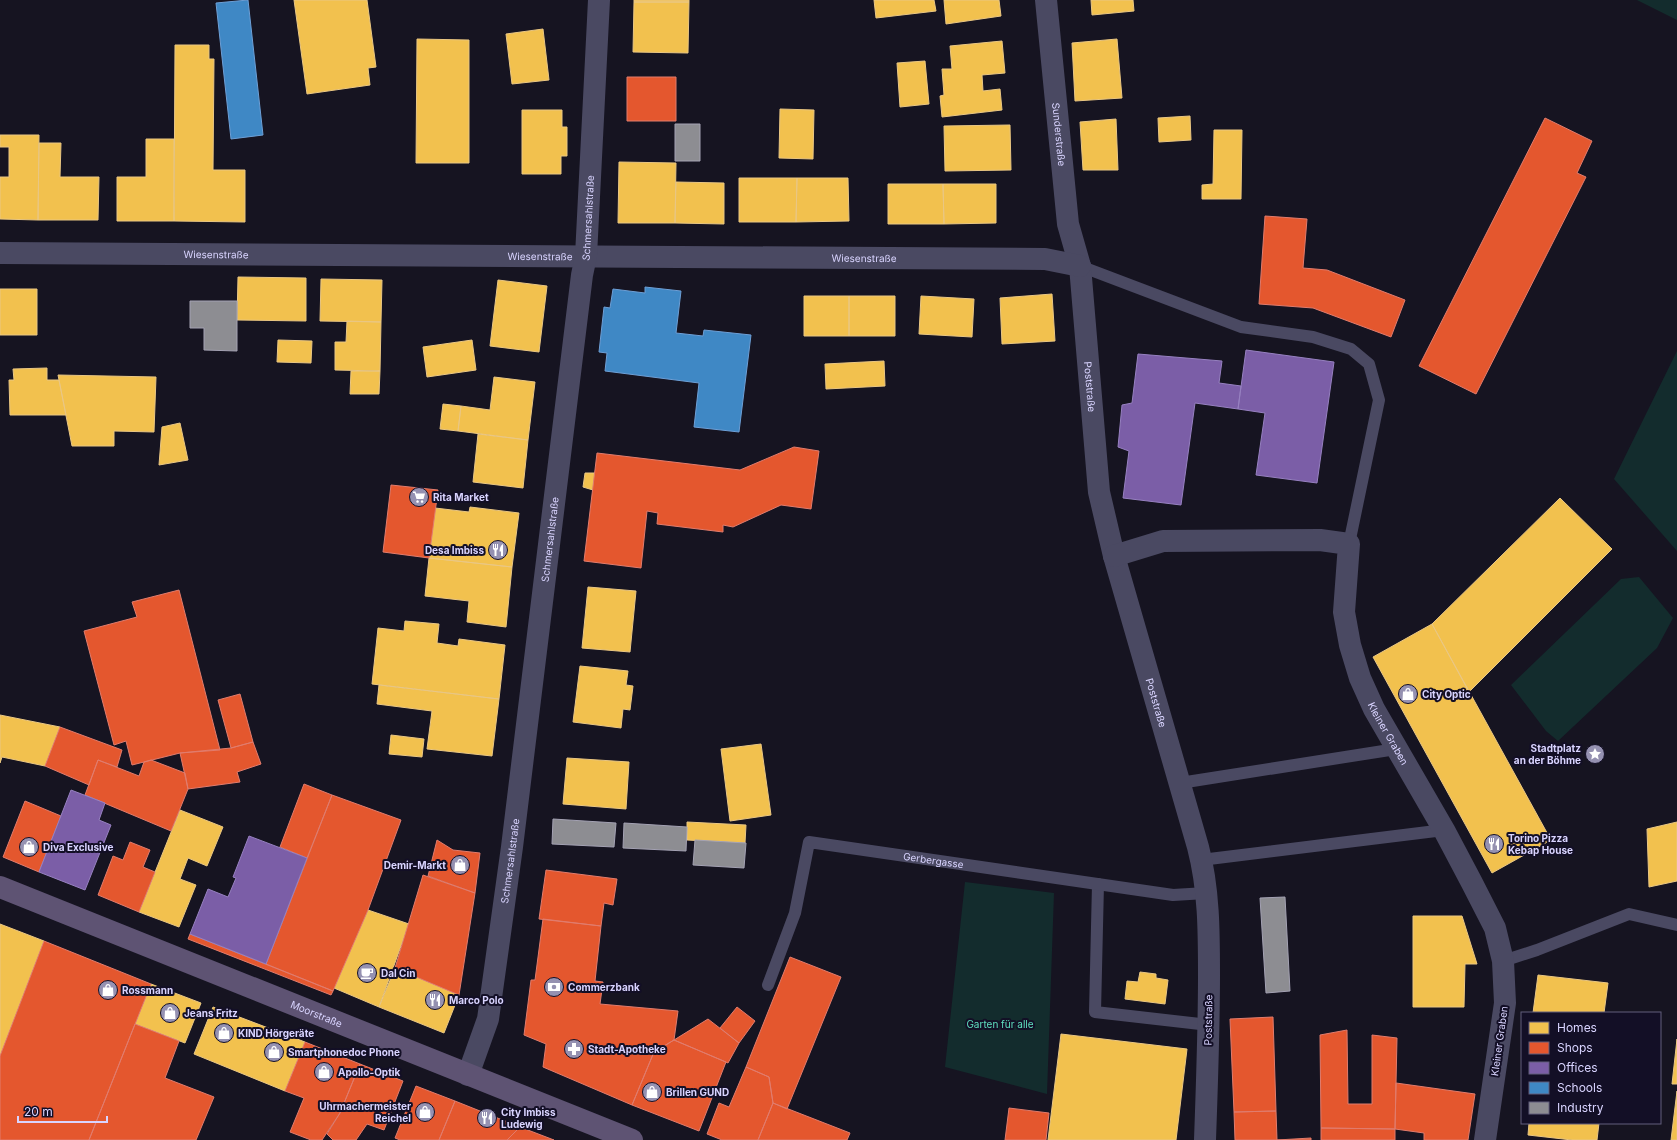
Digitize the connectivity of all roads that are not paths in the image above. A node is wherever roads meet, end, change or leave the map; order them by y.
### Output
1 (599, 0) edge
2 (1046, 0) edge
3 (0, 253) edge
4 (586, 256) junction
5 (1080, 266) junction
6 (1349, 544) junction
7 (1114, 556) junction
8 (1396, 749) junction
9 (1180, 783) junction
10 (1444, 830) junction
11 (1201, 860) junction
12 (1098, 884) junction
13 (0, 887) edge
14 (1206, 893) junction
15 (1677, 925) edge
16 (1503, 961) junction
17 (768, 985) dead end
18 (1209, 1025) junction
19 (468, 1075) junction
20 (610, 1136) edge
21 (632, 1140) edge
22 (1204, 1140) edge
23 (1485, 1140) edge

1 - 4 street, Schmersahlstraße
2 - 5 street, Sunderstraße
3 - 4 street, Wiesenstraße
4 - 5 street, Wiesenstraße
4 - 19 street, Schmersahlstraße
5 - 6 lane
5 - 7 street, Poststraße
6 - 7 street
6 - 8 street, Kleiner Graben
7 - 9 street, Poststraße
8 - 9 lane
8 - 10 street, Kleiner Graben
9 - 11 street, Poststraße
10 - 11 lane
10 - 16 street, Kleiner Graben
11 - 14 street, Poststraße
12 - 14 lane, Gerbergasse
12 - 17 lane, Gerbergasse
12 - 18 lane
13 - 19 main road, Moorstraße
14 - 18 street, Poststraße
15 - 16 lane
16 - 23 street, Kleiner Graben
18 - 22 street, Poststraße
19 - 20 main road, Moorstraße
20 - 21 main road, Moorstraße

